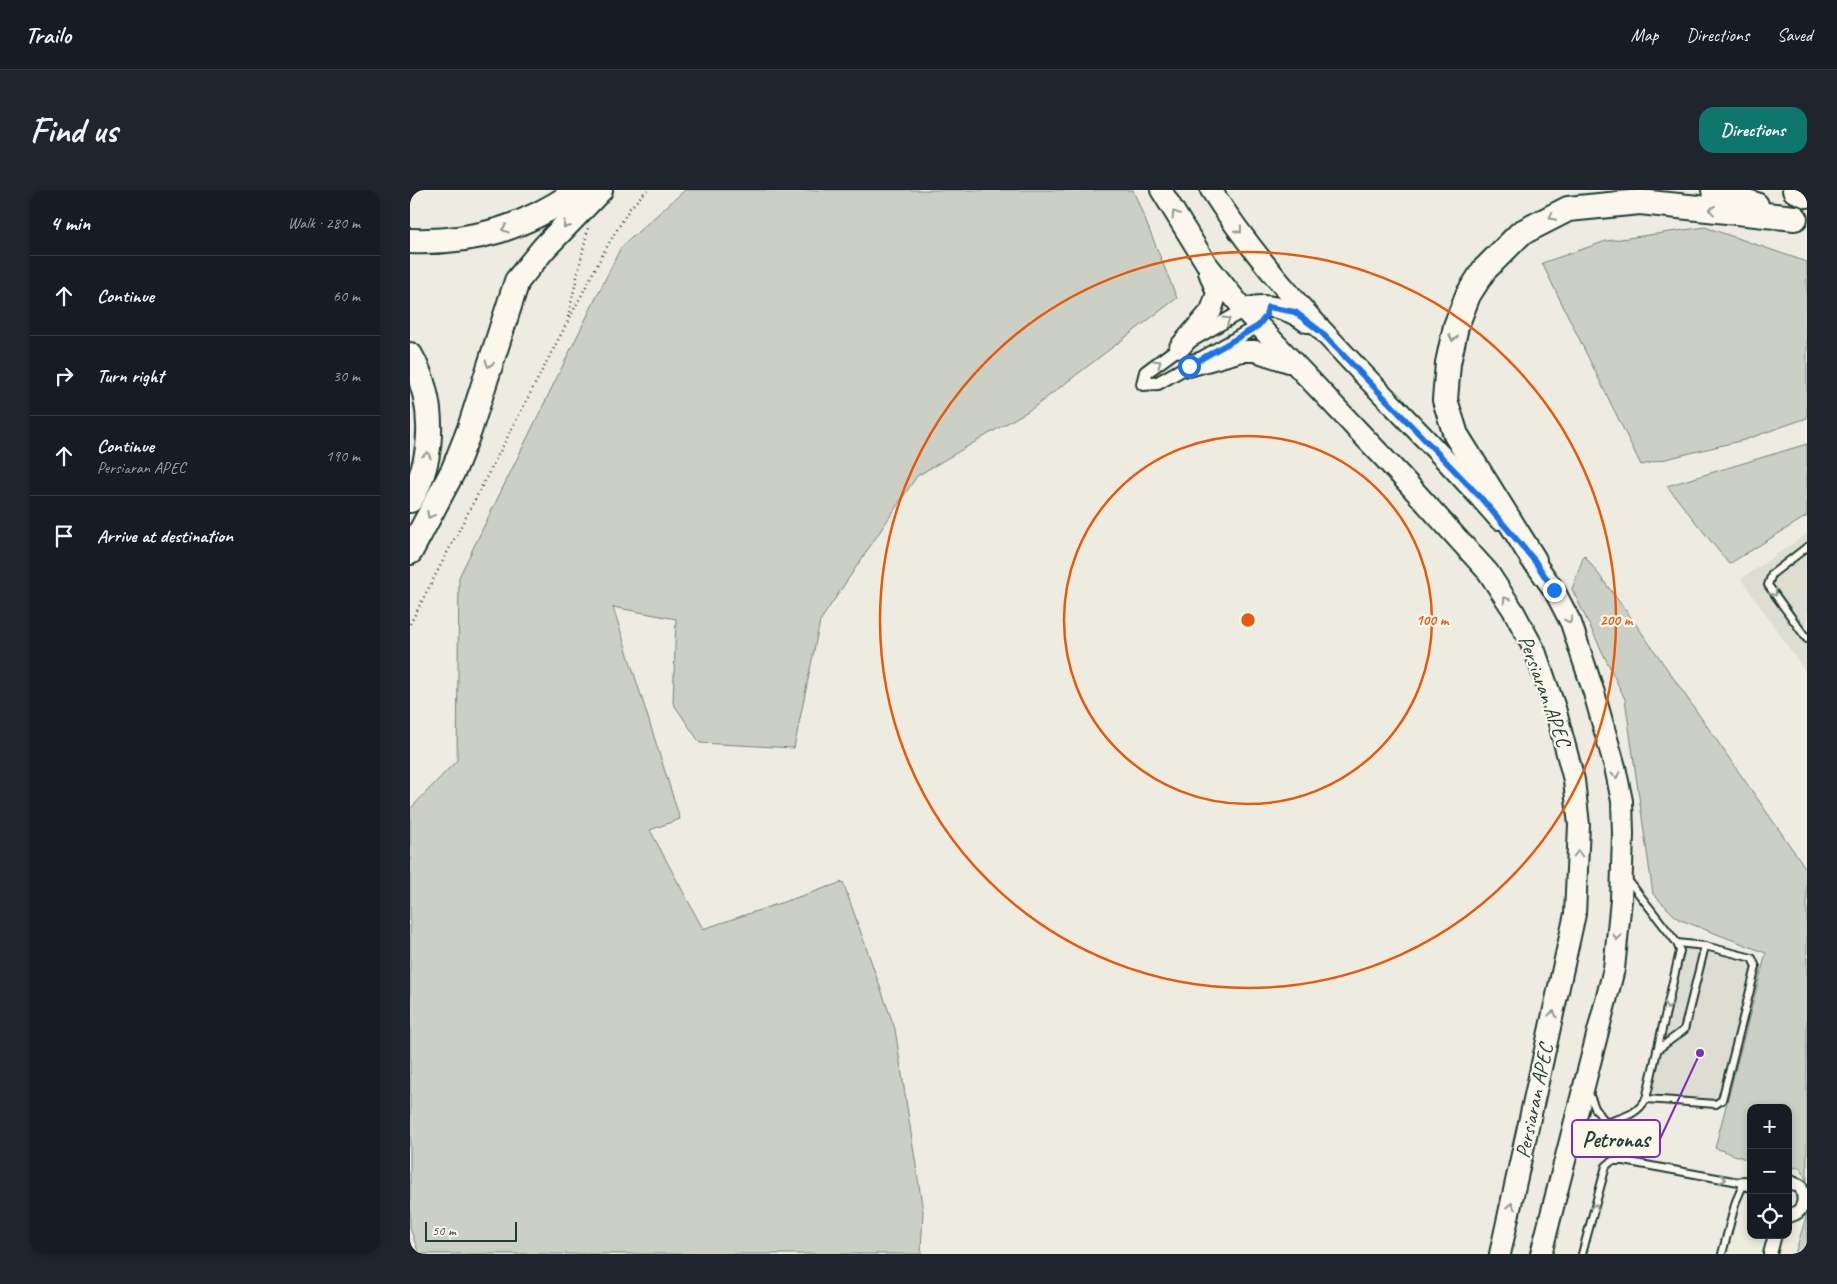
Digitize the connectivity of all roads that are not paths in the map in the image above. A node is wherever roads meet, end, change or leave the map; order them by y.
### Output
1 (579, 190) edge
2 (600, 190) edge
3 (1162, 190) edge
4 (1211, 190) edge
5 (1714, 190) edge
6 (1795, 190) edge
7 (1807, 195) edge
8 (1801, 221) edge
9 (410, 242) edge
10 (1256, 252) junction
11 (1206, 263) junction
12 (1268, 307) junction
13 (1244, 310) junction
14 (1258, 326) junction
15 (1321, 332) junction
16 (1180, 347) junction
17 (410, 355) edge
18 (1294, 364) junction
19 (1189, 366) junction
20 (410, 500) edge
21 (1807, 547) edge
22 (410, 552) edge
23 (1534, 560) junction
24 (1807, 639) edge
25 (1622, 872) junction
26 (1677, 944) junction
27 (1704, 946) junction
28 (1657, 1050) junction
29 (1586, 1085) junction
30 (1646, 1099) junction
31 (1606, 1123) junction
32 (1566, 1162) junction
33 (1792, 1183) edge
34 (1747, 1184) edge
35 (1747, 1185) edge
36 (1792, 1215) edge
37 (1774, 1239) edge
38 (1500, 1254) edge
39 (1542, 1254) edge
40 (1582, 1254) edge
41 (1722, 1254) edge
42 (1770, 1254) edge

1 -> 9 highway
2 -> 22 highway
11 -> 3 main road, Persiaran APEC
4 -> 10 main road, Persiaran APEC
5 - 8 highway
6 - 7 highway
8 -> 23 highway
10 - 12 main road
10 - 15 main road, Persiaran APEC
11 - 13 main road, Persiaran APEC
11 - 16 main road
12 - 13 main road
12 - 14 main road
12 - 15 main road
13 - 14 main road, Persiaran APEC
16 -> 13 street
14 - 18 main road, Persiaran APEC
14 - 19 street
15 - 23 main road, Persiaran APEC
19 -> 16 street
20 -> 17 highway
18 - 19 main road
38 -> 18 main road, Persiaran APEC
21 -> 24 lane
23 -> 25 main road, Persiaran APEC
25 - 26 lane
25 -> 29 main road, Persiaran APEC
26 - 27 lane
26 -> 28 lane
27 - 28 lane
27 - 30 lane
28 - 30 lane
29 - 31 lane
29 - 32 main road, Persiaran APEC
30 - 31 lane
31 - 32 lane
32 - 39 main road, Persiaran APEC
33 - 36 street
40 -> 34 lane
35 - 41 lane
37 - 42 street

